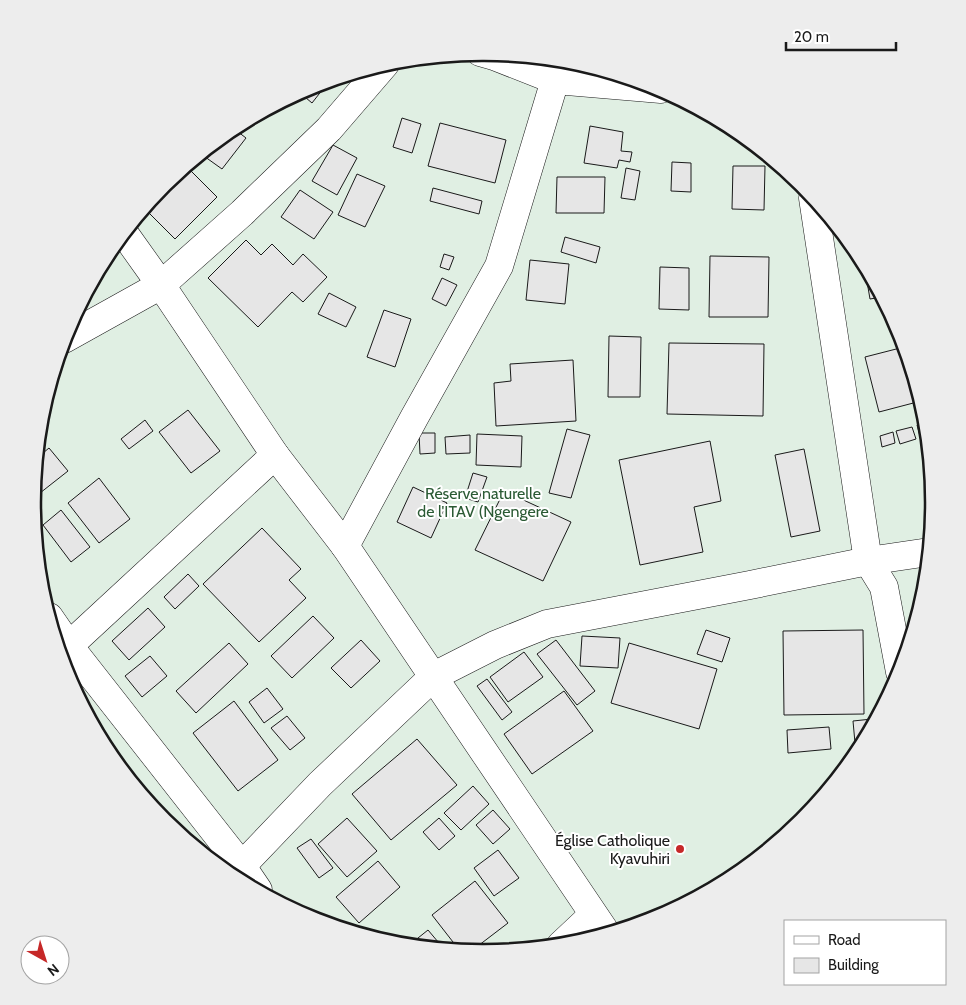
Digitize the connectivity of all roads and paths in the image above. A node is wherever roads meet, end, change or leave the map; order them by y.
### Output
1 (509, 62) edge
2 (376, 74) edge
3 (555, 80) junction
4 (632, 87) edge
5 (815, 211) edge
6 (129, 240) edge
7 (161, 285) junction
8 (75, 333) edge
9 (274, 455) junction
10 (345, 546) junction
11 (922, 553) edge
12 (868, 560) junction
13 (67, 649) edge
14 (69, 655) edge
15 (897, 655) edge
16 (434, 676) junction
17 (232, 866) edge
18 (237, 870) edge
19 (600, 924) edge
20 (585, 932) edge

1 - 3 street
2 - 7 street
3 - 4 street
3 - 10 street
5 - 12 street
6 - 7 street
7 - 8 street
7 - 9 street
9 - 10 street
9 - 13 street
10 - 16 street
11 - 12 street
12 - 15 street
12 - 16 street
14 - 17 street
16 - 18 street
16 - 19 street
19 - 20 street

